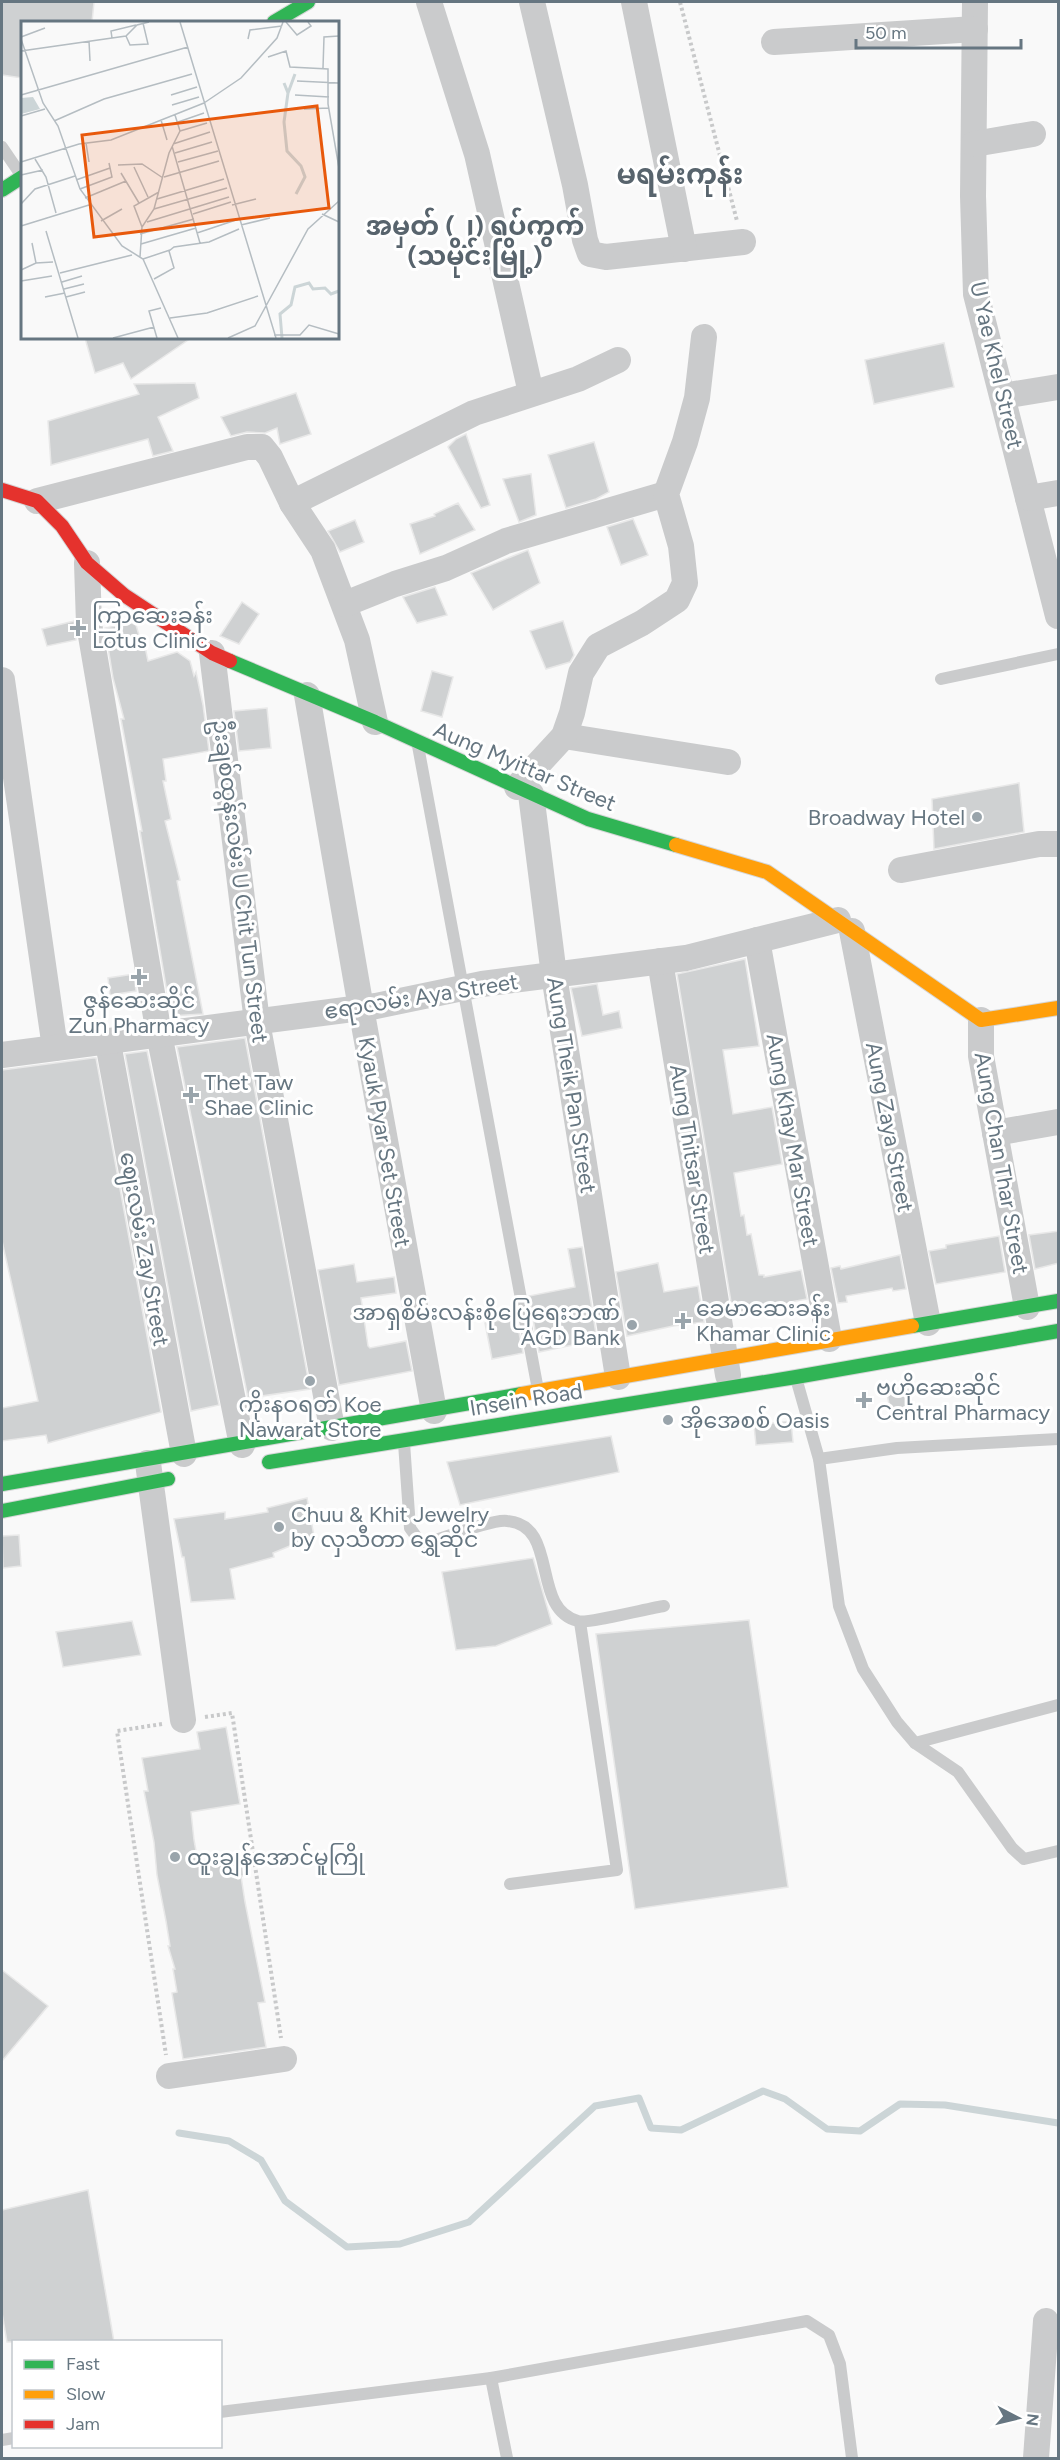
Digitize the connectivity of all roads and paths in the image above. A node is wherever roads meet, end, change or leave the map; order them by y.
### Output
1 (308, 2) edge
2 (429, 2) edge
3 (532, 2) edge
4 (634, 2) edge
5 (680, 2) edge
6 (975, 2) edge
7 (276, 21) edge
8 (975, 29) junction
9 (774, 42) dead end
10 (1033, 134) dead end
11 (974, 144) junction
12 (2, 147) edge
13 (21, 176) edge
14 (21, 178) edge
15 (2, 190) edge
16 (743, 242) joint
17 (684, 249) junction
18 (704, 337) dead end
19 (618, 360) dead end
20 (1059, 387) edge
21 (531, 393) junction
22 (1003, 396) junction
23 (2, 490) edge
24 (1059, 493) edge
25 (666, 494) junction
26 (1028, 498) junction
27 (37, 501) junction
28 (292, 503) junction
29 (87, 563) junction
30 (345, 604) junction
31 (1059, 616) edge
32 (212, 653) junction
33 (1059, 654) edge
34 (941, 679) dead end
35 (2, 680) edge
36 (307, 695) junction
37 (375, 722) junction
38 (564, 736) junction
39 (417, 744) junction
40 (728, 762) dead end
41 (524, 790) junction
42 (1059, 844) edge
43 (901, 870) dead end
44 (845, 926) junction
45 (757, 940) junction
46 (660, 961) junction
47 (554, 975) junction
48 (462, 988) junction
49 (361, 1008) junction
50 (1059, 1008) edge
51 (981, 1020) junction
52 (257, 1022) junction
53 (159, 1034) junction
54 (108, 1043) junction
55 (55, 1048) junction
56 (2, 1055) edge
57 (1059, 1122) edge
58 (995, 1133) junction
59 (1059, 1301) edge
60 (1027, 1307) junction
61 (928, 1323) junction
62 (1059, 1331) edge
63 (829, 1339) junction
64 (726, 1357) junction
65 (794, 1361) junction
66 (618, 1377) junction
67 (730, 1388) junction
68 (538, 1391) junction
69 (434, 1411) junction
70 (332, 1428) junction
71 (1059, 1439) edge
72 (404, 1440) junction
73 (248, 1455) junction
74 (819, 1459) junction
75 (185, 1465) junction
76 (149, 1471) junction
77 (2, 1484) edge
78 (2, 1511) edge
79 (664, 1606) dead end
80 (580, 1622) junction
81 (1059, 1705) edge
82 (232, 1713) dead end
83 (183, 1720) joint
84 (915, 1743) junction
85 (1059, 1851) edge
86 (510, 1884) dead end
87 (284, 2059) joint
88 (169, 2076) joint
89 (1046, 2321) dead end
90 (491, 2378) junction
91 (222, 2412) edge
92 (507, 2458) edge
93 (852, 2458) edge
94 (1036, 2458) edge

1 - 7 main road
2 - 21 street
3 - 17 street
4 - 17 street
5 - 16 path
6 - 8 street, U Yae Khel Street
8 - 9 street
8 - 11 street, U Yae Khel Street
10 - 11 street
11 - 22 street, U Yae Khel Street
12 - 13 lane
14 - 15 main road
16 - 17 street
18 - 25 street
19 - 21 street
20 - 22 street
21 - 28 street
22 - 26 street, U Yae Khel Street
23 - 27 main road, Aung Myittar Street
24 - 26 street
25 - 30 street
25 - 38 street
26 - 31 street, U Yae Khel Street
27 - 28 street
27 - 29 main road, Aung Myittar Street
28 - 30 street
29 - 32 main road, Aung Myittar Street
29 - 53 street
30 - 37 street
32 - 36 main road, Aung Myittar Street
32 - 52 street, ဦးချစ်ထွန်းလမ်း U Chit Tun Street
33 - 34 lane
35 - 55 street
36 - 37 main road, Aung Myittar Street
36 - 49 street, Kyauk Pyar Set Street
37 - 39 main road, Aung Myittar Street
38 - 40 street
38 - 41 street
39 - 41 main road, Aung Myittar Street
39 - 48 lane
41 - 44 main road, Aung Myittar Street
41 - 47 street, Aung Theik Pan Street
42 - 43 street
44 - 45 street, ဧရာလမ်း Aya Street
44 - 51 main road, Aung Myittar Street
44 - 61 street, Aung Zaya Street
45 - 46 street, ဧရာလမ်း Aya Street
45 - 63 street, Aung Khay Mar Street
46 - 47 street, ဧရာလမ်း Aya Street
46 - 64 street, Aung Thitsar Street
47 - 48 street, ဧရာလမ်း Aya Street
47 - 66 street, Aung Theik Pan Street
48 - 49 street, ဧရာလမ်း Aya Street
48 - 68 lane
49 - 52 street, ဧရာလမ်း Aya Street
49 - 69 street, Kyauk Pyar Set Street
50 - 51 main road
51 - 58 street, Aung Chan Thar Street
52 - 53 street, ဧရာလမ်း Aya Street
52 - 70 street, ဦးချစ်ထွန်းလမ်း U Chit Tun Street
53 - 54 street, ဧရာလမ်း Aya Street
53 - 73 street
54 - 55 street, ဧရာလမ်း Aya Street
54 - 75 street, ဈေးလမ်း Zay Street
55 - 56 street, ဧရာလမ်း Aya Street
57 - 58 street
58 - 60 street, Aung Chan Thar Street
59 - 60 main road, Insein Road
60 - 61 main road, Insein Road
61 - 63 main road, Insein Road
62 - 65 main road, Insein Road
63 - 65 main road, Insein Road
64 - 65 main road, Insein Road
64 - 66 main road, Insein Road
64 - 67 street, Aung Thitsar Street
65 - 67 main road, Insein Road
65 - 74 lane
66 - 68 main road, Insein Road
67 - 72 main road, Insein Road
68 - 69 main road, Insein Road
69 - 70 main road, Insein Road
70 - 73 main road, Insein Road
71 - 74 lane
72 - 73 main road, Insein Road
72 - 80 lane
73 - 75 main road
74 - 84 lane
75 - 76 main road
75 - 76 main road
76 - 77 main road
76 - 78 main road
76 - 83 street
79 - 80 lane
80 - 86 lane
81 - 84 lane
82 - 87 path
83 - 88 path
84 - 85 lane
87 - 88 street
89 - 94 street
90 - 91 lane
90 - 92 lane
90 - 93 lane

